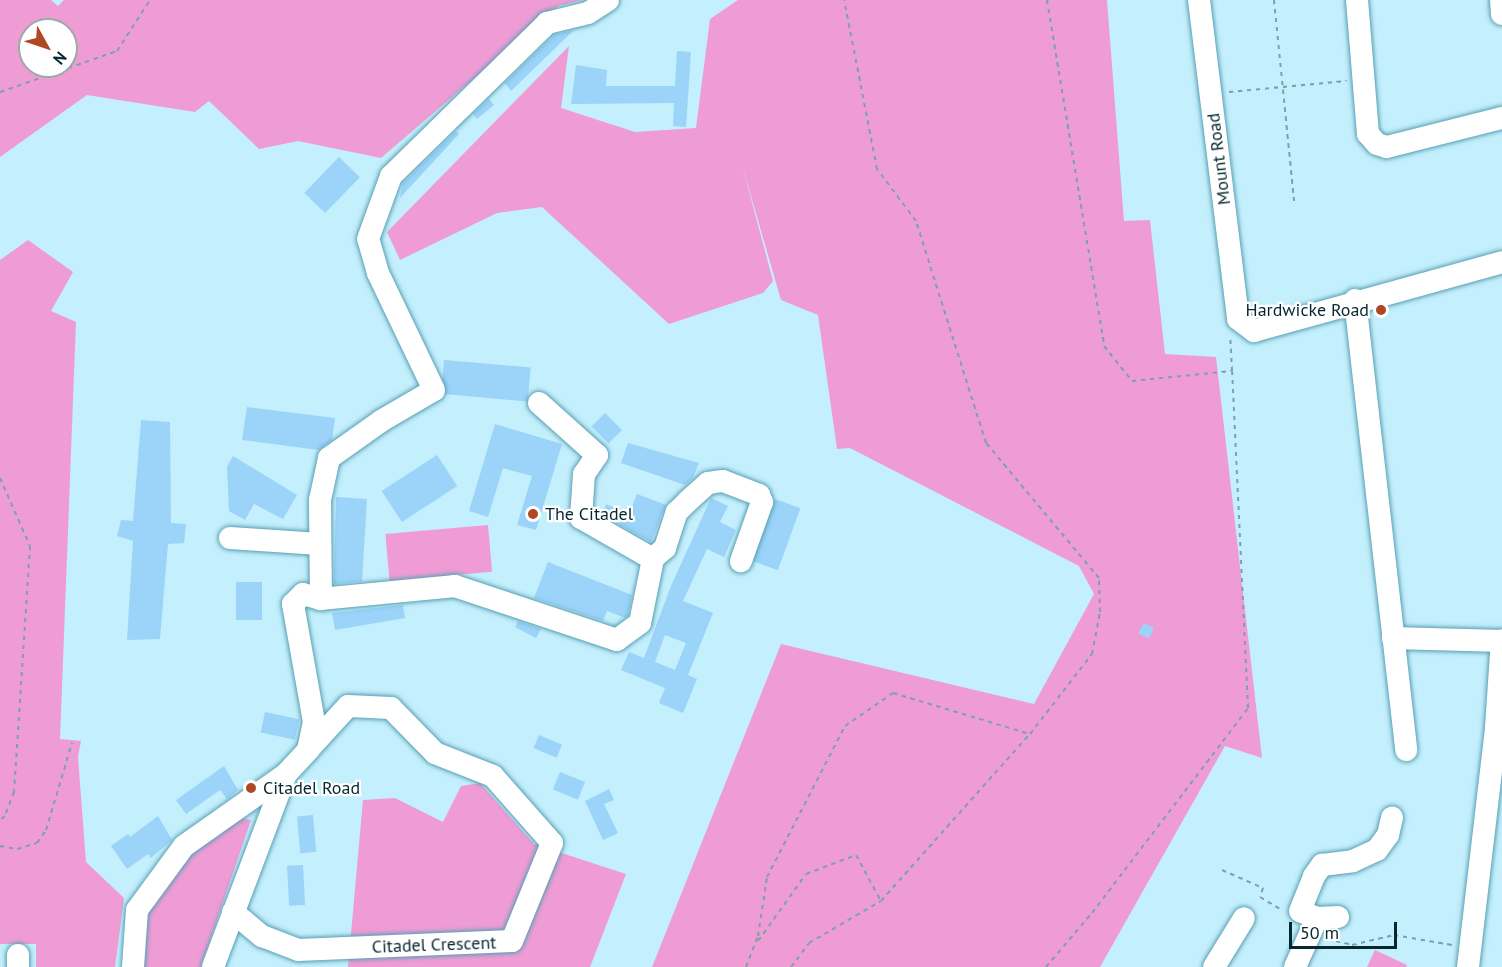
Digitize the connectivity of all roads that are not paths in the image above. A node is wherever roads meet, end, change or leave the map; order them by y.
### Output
1 (608, 0) edge
2 (1199, 0) edge
3 (1357, 0) edge
4 (1501, 0) edge
5 (1502, 14) edge
6 (1502, 118) edge
7 (1502, 262) edge
8 (1355, 300) junction
9 (539, 403) dead end
10 (230, 538) dead end
11 (320, 544) junction
12 (652, 559) junction
13 (741, 561) dead end
14 (321, 599) junction
15 (1393, 638) junction
16 (1502, 641) edge
17 (308, 750) junction
18 (1406, 750) dead end
19 (286, 774) junction
20 (1392, 817) dead end
21 (233, 912) junction
22 (1244, 918) dead end
23 (1469, 957) edge
24 (134, 967) edge
25 (213, 967) edge
26 (1214, 967) edge
27 (1295, 967) edge

1 - 11 street
2 - 8 street, Mount Road
3 - 6 street
4 - 5 street
7 - 8 street
8 - 15 street
9 - 12 street
10 - 11 street
11 - 14 street
12 - 13 street
12 - 14 street
14 - 17 street
15 - 16 street
15 - 18 street
16 - 23 street
17 - 19 street
17 - 21 street, Citadel Crescent
19 - 21 street
19 - 24 street
20 - 27 street
21 - 25 street
22 - 26 street

